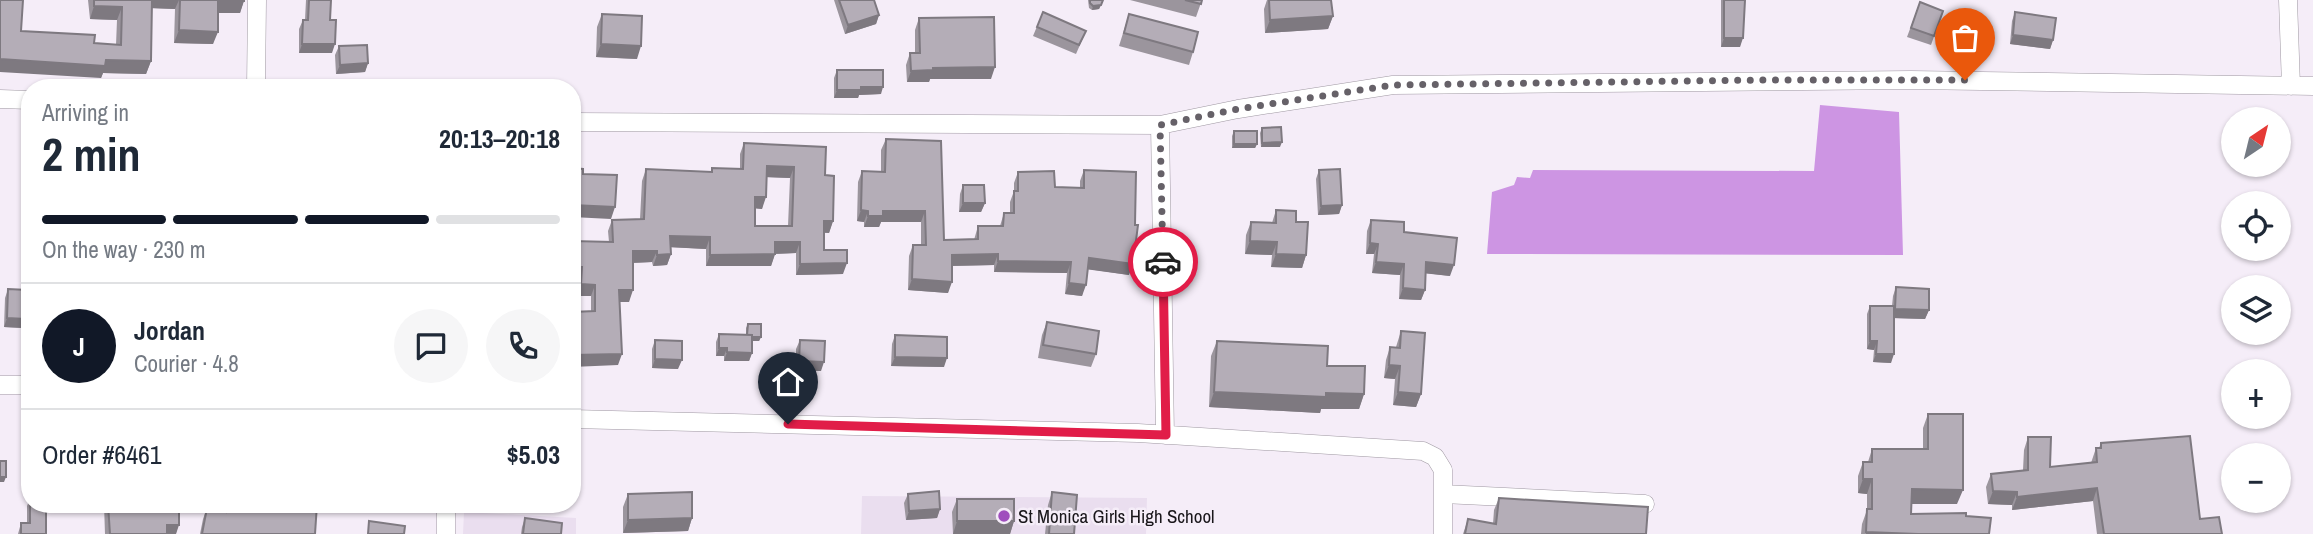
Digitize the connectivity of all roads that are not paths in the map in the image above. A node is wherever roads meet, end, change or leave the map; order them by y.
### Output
1 (257, 0) edge
2 (2288, 0) edge
3 (256, 79) edge
4 (2291, 86) junction
5 (2313, 86) edge
6 (0, 99) edge
7 (21, 100) edge
8 (581, 122) edge
9 (1160, 125) junction
10 (21, 384) edge
11 (0, 385) edge
12 (581, 419) edge
13 (1166, 435) junction
14 (1443, 494) junction
15 (1645, 504) edge
16 (446, 513) edge
17 (446, 534) edge
18 (1443, 534) edge

1 - 3 street
2 - 4 street
4 - 5 street
4 - 9 street
6 - 7 street
8 - 9 street
9 - 13 street
10 - 11 street
12 - 13 street
13 - 14 street
14 - 15 street
14 - 18 street
16 - 17 street

